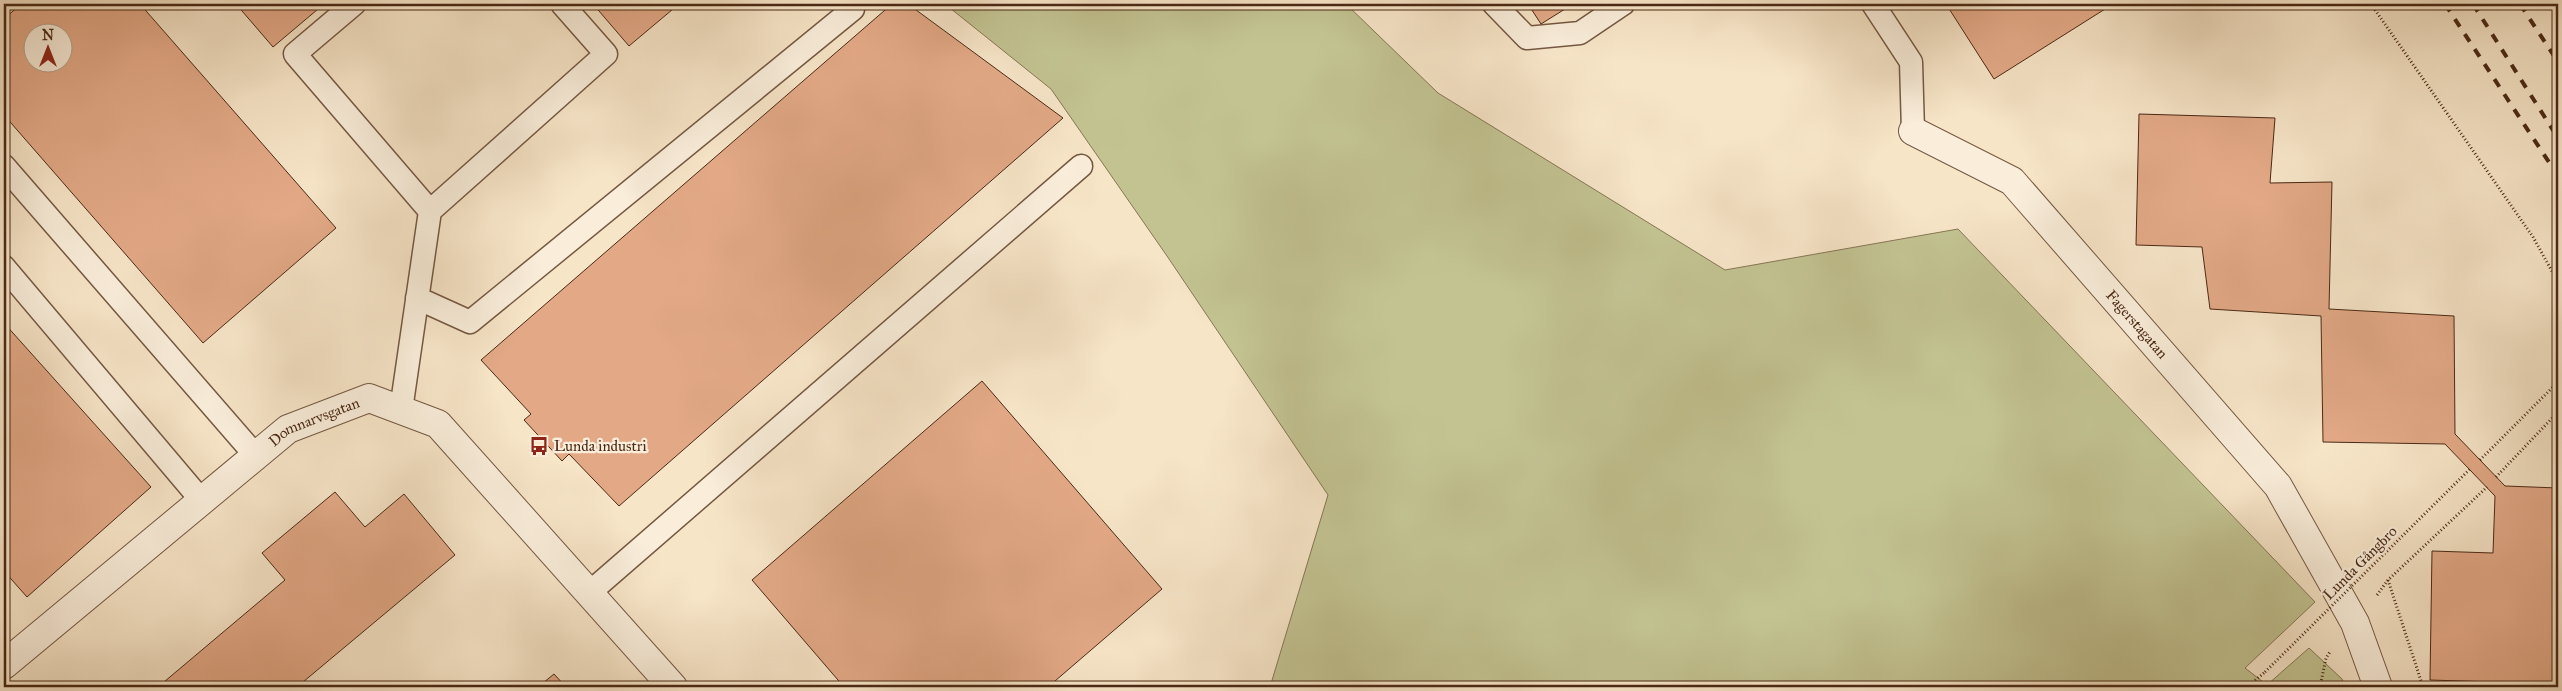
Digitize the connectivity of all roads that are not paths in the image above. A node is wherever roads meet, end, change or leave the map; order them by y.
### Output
1 (354, 4) edge
2 (562, 4) edge
3 (1494, 4) edge
4 (1623, 4) edge
5 (1875, 5) edge
6 (854, 9) dead end
7 (1913, 131) joint
8 (4, 166) edge
9 (1081, 166) dead end
10 (430, 211) junction
11 (4, 267) edge
12 (417, 298) junction
13 (401, 410) junction
14 (256, 456) junction
15 (202, 500) junction
16 (589, 593) junction
17 (4, 665) edge
18 (673, 687) edge
19 (2378, 687) edge

1 - 10 lane
2 - 10 lane
3 - 4 lane
5 - 7 lane, Fagerstagatan
6 - 12 lane
7 - 19 street, Fagerstagatan
8 - 14 lane
9 - 16 lane
10 - 12 lane
11 - 15 lane
12 - 13 lane
13 - 14 street, Domnarvsgatan
13 - 16 street, Domnarvsgatan
14 - 15 street, Domnarvsgatan
15 - 17 street, Domnarvsgatan
16 - 18 street, Domnarvsgatan

